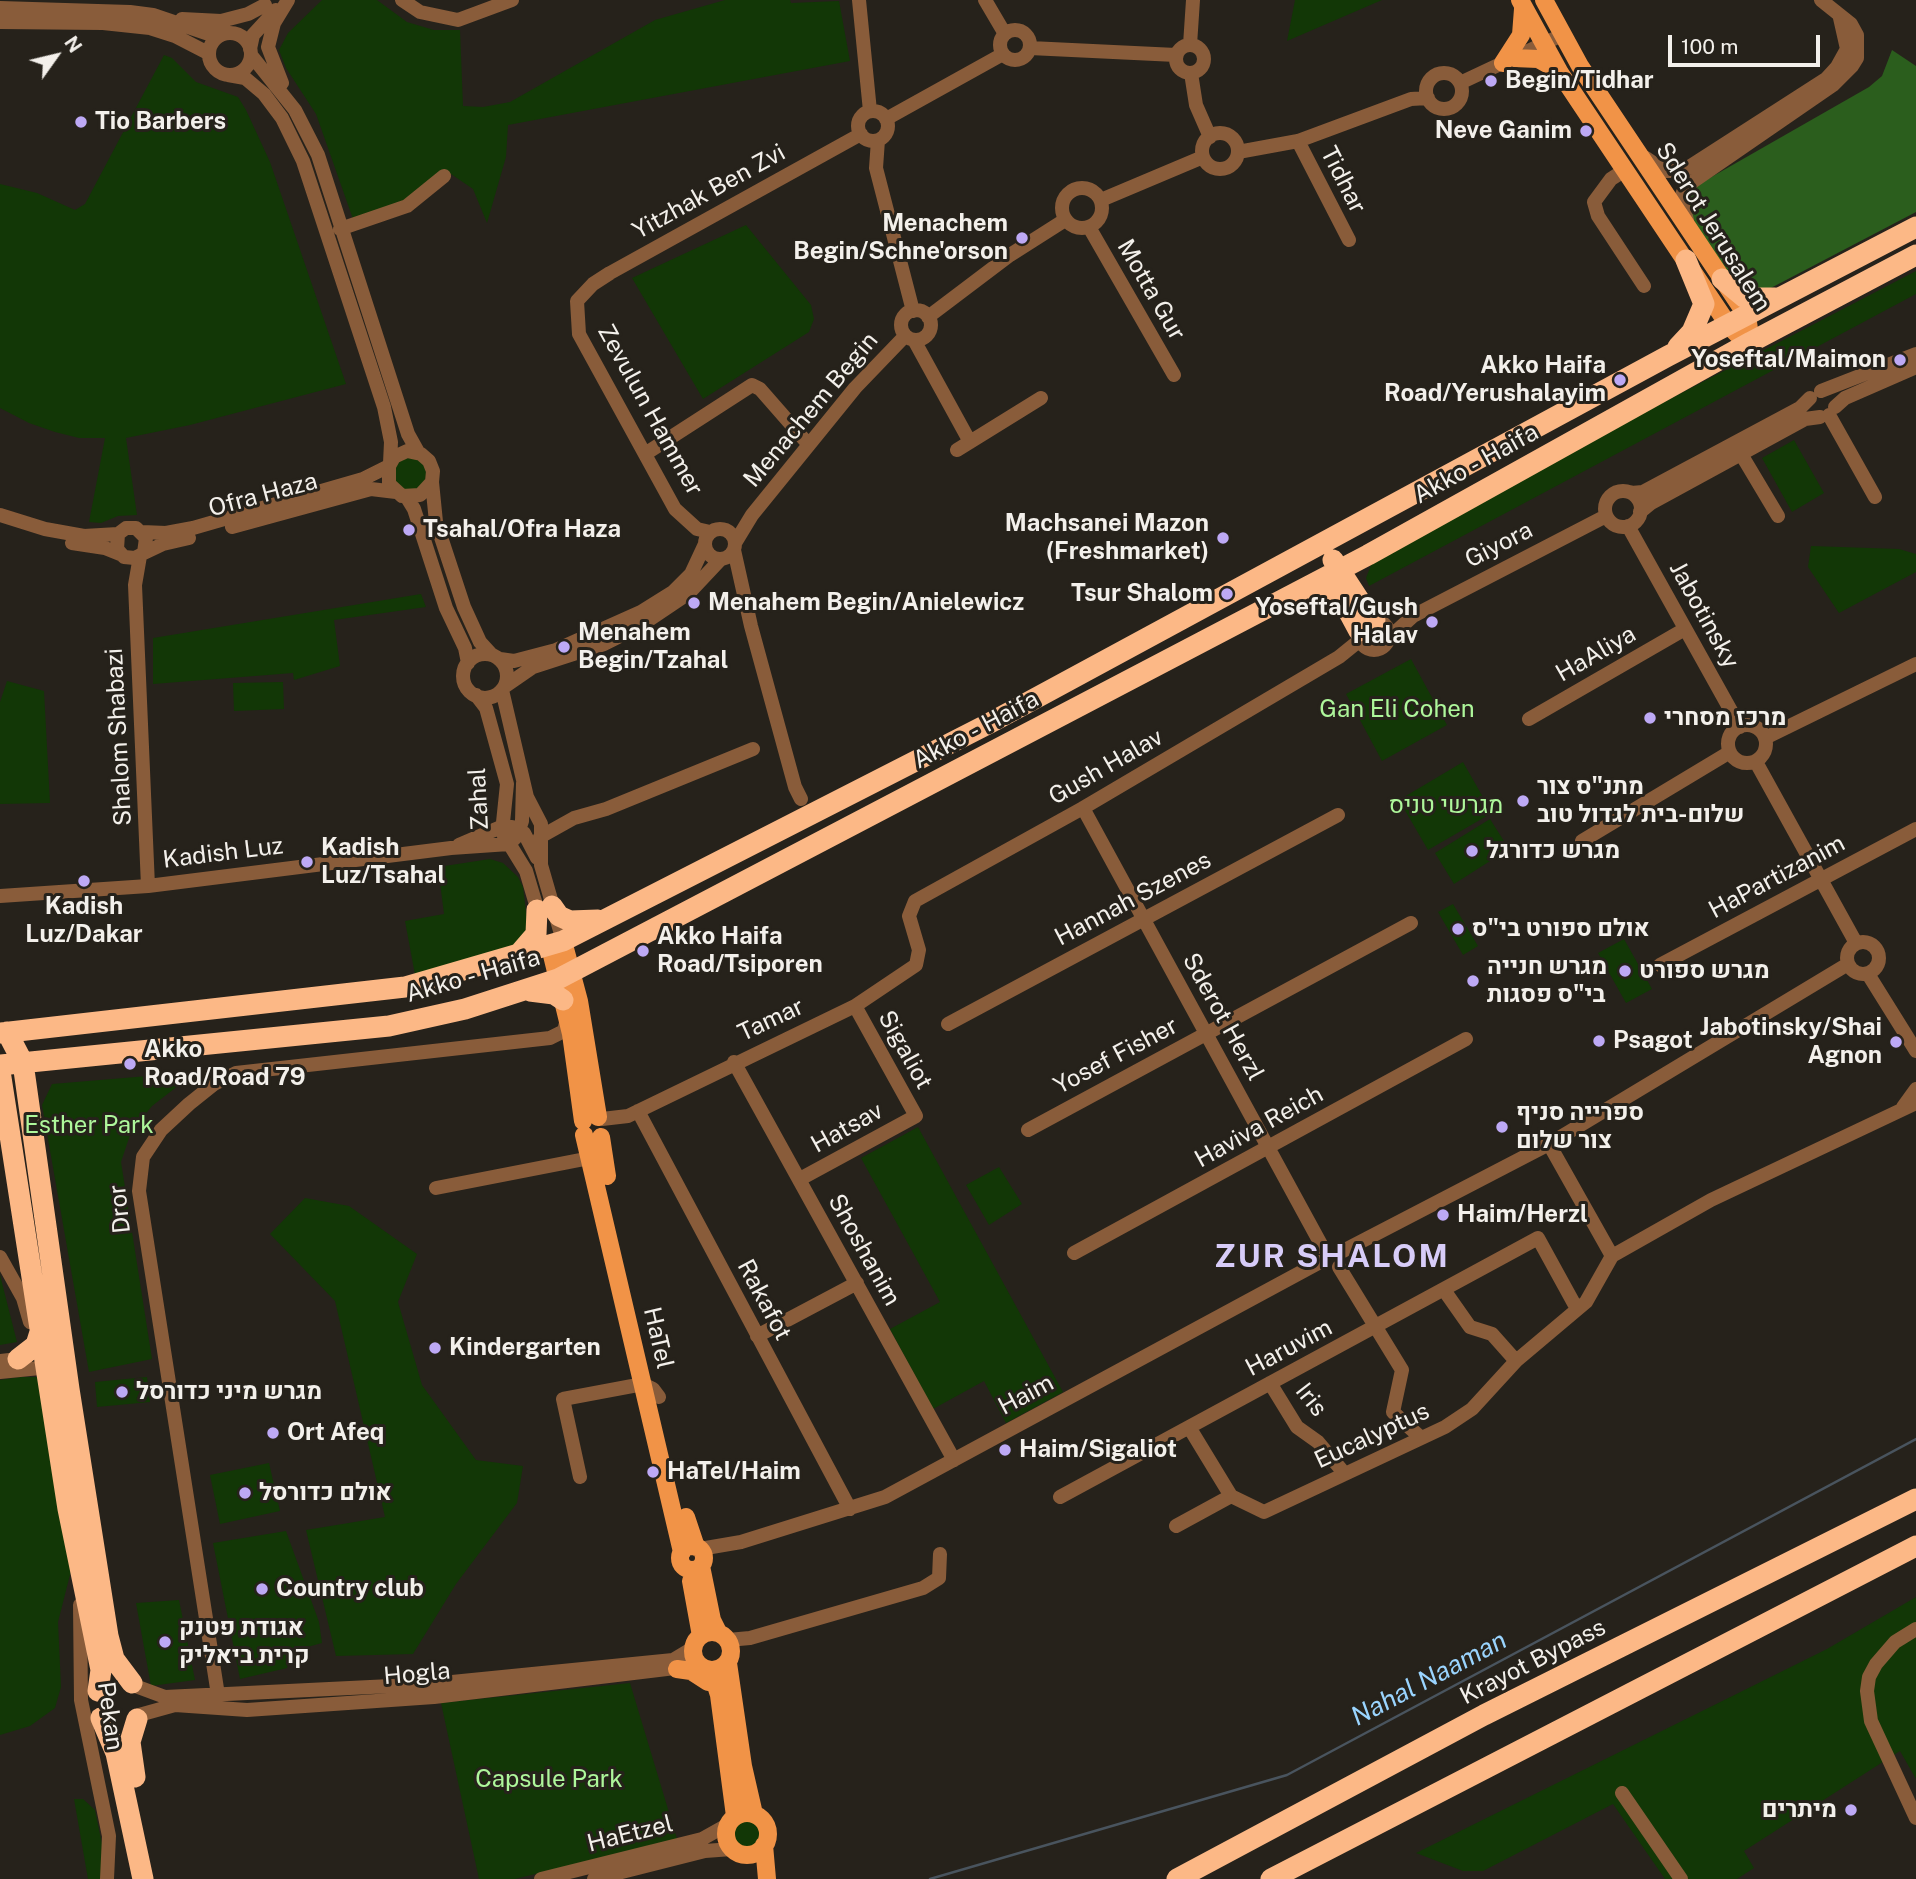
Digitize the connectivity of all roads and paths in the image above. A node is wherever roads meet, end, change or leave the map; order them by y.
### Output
1 (287, 0) edge
2 (402, 0) edge
3 (512, 0) edge
4 (859, 0) edge
5 (985, 0) edge
6 (1193, 0) edge
7 (1544, 0) edge
8 (1821, 0) edge
9 (267, 2) edge
10 (1521, 4) edge
11 (0, 8) edge
12 (1839, 14) junction
13 (153, 15) junction
14 (0, 22) edge
15 (225, 34) junction
16 (1005, 34) junction
17 (1562, 35) junction
18 (1541, 42) junction
19 (1190, 45) junction
20 (1030, 48) junction
21 (251, 52) junction
22 (208, 53) junction
23 (1003, 54) junction
24 (1176, 55) junction
25 (1508, 61) junction
26 (1191, 73) junction
27 (1560, 73) junction
28 (228, 75) junction
29 (1460, 83) junction
30 (1428, 99) junction
31 (295, 110) junction
32 (870, 111) junction
33 (886, 119) junction
34 (1624, 133) junction
35 (861, 134) junction
36 (1210, 136) junction
37 (878, 140) junction
38 (1298, 141) junction
39 (1238, 152) junction
40 (1203, 157) junction
41 (1625, 170) junction
42 (444, 176) dead end
43 (1101, 200) junction
44 (1065, 219) junction
45 (1089, 227) junction
46 (1916, 227) edge
47 (340, 229) junction
48 (1349, 240) dead end
49 (1696, 240) junction
50 (1916, 255) edge
51 (1686, 260) junction
52 (1723, 279) junction
53 (1644, 286) dead end
54 (581, 295) joint
55 (1783, 296) junction
56 (913, 311) junction
57 (928, 317) junction
58 (1738, 321) junction
59 (910, 338) junction
60 (1751, 342) junction
61 (1916, 354) edge
62 (1668, 356) junction
63 (1916, 367) edge
64 (1174, 375) dead end
65 (1816, 395) junction
66 (1041, 398) dead end
67 (1828, 413) junction
68 (970, 442) junction
69 (808, 445) junction
70 (957, 450) dead end
71 (418, 452) junction
72 (645, 454) junction
73 (1741, 454) junction
74 (389, 465) junction
75 (432, 482) junction
76 (1631, 493) junction
77 (401, 494) junction
78 (1875, 497) dead end
79 (1640, 512) junction
80 (0, 515) edge
81 (751, 515) junction
82 (1606, 516) junction
83 (1778, 516) dead end
84 (0, 525) edge
85 (1628, 526) junction
86 (142, 531) junction
87 (118, 534) junction
88 (712, 535) junction
89 (1313, 550) junction
90 (728, 553) junction
91 (142, 554) junction
92 (122, 555) junction
93 (1367, 555) junction
94 (1340, 569) junction
95 (135, 585) junction
96 (1301, 590) junction
97 (1359, 600) junction
98 (1685, 629) junction
99 (1372, 633) junction
100 (496, 657) junction
101 (468, 663) junction
102 (1916, 664) edge
103 (503, 689) junction
104 (476, 695) junction
105 (1529, 719) dead end
106 (1740, 727) junction
107 (1765, 738) junction
108 (753, 749) dead end
109 (1730, 752) junction
110 (1756, 762) junction
111 (523, 783) junction
112 (801, 799) dead end
113 (1083, 808) junction
114 (1338, 815) dead end
115 (536, 816) junction
116 (574, 818) junction
117 (501, 827) junction
118 (1916, 829) edge
119 (519, 830) junction
120 (540, 837) junction
121 (1582, 841) dead end
122 (509, 844) junction
123 (451, 848) junction
124 (542, 871) junction
125 (1821, 879) junction
126 (148, 886) junction
127 (0, 896) edge
128 (544, 908) junction
129 (620, 914) junction
130 (1143, 919) junction
131 (1411, 923) dead end
132 (1856, 943) junction
133 (556, 944) junction
134 (919, 950) joint
135 (514, 958) junction
136 (1848, 964) junction
137 (1660, 965) dead end
138 (1868, 974) junction
139 (565, 993) junction
140 (855, 1006) junction
141 (948, 1024) dead end
142 (4, 1033) edge
143 (1206, 1034) junction
144 (550, 1038) junction
145 (1466, 1040) dead end
146 (1916, 1052) edge
147 (574, 1054) junction
148 (0, 1058) edge
149 (66, 1058) junction
150 (734, 1062) junction
151 (23, 1063) junction
152 (0, 1065) edge
153 (0, 1071) edge
154 (1916, 1089) edge
155 (27, 1097) junction
156 (0, 1100) edge
157 (1910, 1105) edge
158 (633, 1114) junction
159 (916, 1116) joint
160 (9, 1122) junction
161 (595, 1127) junction
162 (1028, 1130) dead end
163 (1549, 1144) junction
164 (1268, 1147) junction
165 (590, 1158) junction
166 (800, 1179) junction
167 (436, 1188) dead end
168 (1343, 1251) junction
169 (1074, 1254) dead end
170 (1322, 1255) junction
171 (1612, 1256) junction
172 (0, 1257) edge
173 (1339, 1267) junction
174 (857, 1283) junction
175 (1444, 1290) junction
176 (1577, 1309) junction
177 (1376, 1326) junction
178 (757, 1336) junction
179 (27, 1360) edge
180 (1517, 1361) junction
181 (0, 1371) edge
182 (1270, 1383) junction
183 (643, 1384) junction
184 (69, 1389) junction
185 (659, 1397) junction
186 (1189, 1427) junction
187 (1421, 1438) junction
188 (954, 1460) junction
189 (1345, 1474) junction
190 (580, 1477) dead end
191 (1231, 1496) junction
192 (1060, 1497) dead end
193 (1916, 1499) edge
194 (850, 1509) junction
195 (1176, 1526) dead end
196 (1916, 1546) edge
197 (940, 1554) dead end
198 (695, 1557) junction
199 (78, 1558) junction
200 (1916, 1629) edge
201 (714, 1651) junction
202 (677, 1668) junction
203 (135, 1685) junction
204 (98, 1690) junction
205 (218, 1695) junction
206 (719, 1695) junction
207 (138, 1717) junction
208 (101, 1718) junction
209 (1622, 1793) dead end
210 (754, 1814) junction
211 (1916, 1818) edge
212 (731, 1821) junction
213 (764, 1845) junction
214 (738, 1852) junction
215 (107, 1879) edge
216 (143, 1879) edge
217 (154, 1879) edge
218 (541, 1879) edge
219 (594, 1879) edge
220 (757, 1879) edge
221 (767, 1879) edge
222 (1177, 1879) edge
223 (1271, 1879) edge
224 (1681, 1879) edge

1 - 21 street
1 - 31 street
2 - 3 street
4 - 32 street
5 - 16 street
6 - 19 street
7 - 17 main road, Sderot Jerusalem
8 - 12 street
9 - 13 street
9 - 15 street
10 - 18 main road, Sderot Jerusalem
10 - 25 main road
11 - 13 street
12 - 34 street
12 - 49 street
13 - 15 street
14 - 22 street
15 - 21 street
15 - 22 street
16 - 20 street
16 - 23 street
17 - 18 street
17 - 34 main road, Sderot Jerusalem
18 - 25 street
18 - 27 main road, Sderot Jerusalem
19 - 24 street
19 - 26 street
20 - 23 street
20 - 24 street
21 - 28 street
21 - 31 street
22 - 28 street
23 - 33 street
24 - 26 street
25 - 27 main road
25 - 29 street
26 - 36 street
27 - 41 main road, Sderot Jerusalem
28 - 74 street
29 - 30 street
29 - 30 street
30 - 38 street
31 - 47 street
32 - 33 street
32 - 35 street
33 - 37 street
34 - 49 main road, Sderot Jerusalem
35 - 37 street
35 - 54 street, Yitzhak Ben Zvi
36 - 39 street
36 - 40 street
37 - 56 street
38 - 39 street
38 - 48 street, Tidhar
39 - 40 street
40 - 43 street
41 - 51 main road, Sderot Jerusalem
41 - 53 street
42 - 47 street
43 - 44 street
43 - 45 street
44 - 45 street
44 - 57 street
45 - 64 street, Motta Gur
46 - 55 highway, Akko - Haifa
47 - 71 street
49 - 52 main road, Sderot Jerusalem
50 - 60 highway, Akko - Haifa
51 - 58 main road, Sderot Jerusalem
51 - 62 highway
52 - 55 highway
52 - 58 main road, Sderot Jerusalem
54 - 72 street, Zevulun Hammer
55 - 58 highway, Akko - Haifa
56 - 57 street
56 - 59 street
57 - 59 street
58 - 60 main road, Sderot Jerusalem
58 - 62 highway, Akko - Haifa
59 - 68 street
59 - 69 street, Menachem Begin
60 - 93 highway, Akko - Haifa
61 - 65 street
62 - 89 highway, Akko - Haifa
63 - 67 street
65 - 67 street
65 - 67 street
65 - 76 street
66 - 68 street
67 - 73 street
67 - 78 street
68 - 70 street
69 - 72 street
69 - 81 street, Menachem Begin
71 - 74 street
71 - 75 street
72 - 88 street, Zevulun Hammer
73 - 79 street
73 - 83 street
74 - 77 street
74 - 86 street, Ofra Haza
75 - 77 street
75 - 100 street
76 - 79 street
76 - 82 street
77 - 91 street, Ofra Haza
77 - 101 street
79 - 85 street
80 - 87 street
81 - 88 street, Menachem Begin
81 - 90 street, Menachem Begin
82 - 85 street
82 - 99 street, Giyora
84 - 92 street
85 - 98 street, Jabotinsky
86 - 87 street
86 - 91 street
87 - 92 street
88 - 90 street
88 - 90 street
88 - 100 street
89 - 94 highway
89 - 129 highway, Akko - Haifa
90 - 103 street, Menachem Begin
90 - 112 street
91 - 92 street
91 - 95 street, Shalom Shabazi
92 - 95 street, Shalom Shabazi
93 - 94 highway, Akko - Haifa
93 - 97 highway
94 - 96 highway, Akko - Haifa
94 - 97 highway
95 - 126 street, Shalom Shabazi
96 - 99 highway
96 - 139 highway, Akko - Haifa
97 - 99 highway
98 - 105 street, HaAliya
98 - 106 street, Jabotinsky
99 - 113 street, Gush Halav
100 - 101 street
100 - 103 street
101 - 104 street
102 - 107 street
103 - 104 street
103 - 111 street, Zahal
104 - 117 street, Zahal
106 - 107 street
106 - 109 street
107 - 110 street
108 - 116 street
109 - 110 street
109 - 121 street
110 - 125 street
111 - 115 street, Zahal
111 - 119 street
113 - 130 street, Sderot Herzl
113 - 134 street, Gush Halav
114 - 130 street, Hannah Szenes
115 - 116 street
115 - 120 street, Zahal
116 - 120 street
117 - 119 street
117 - 122 street, Zahal
117 - 123 street, Kadish Luz
118 - 125 street, HaPartizanim
119 - 122 street
119 - 124 street
120 - 124 street, Zahal
122 - 123 street, Kadish Luz
122 - 128 street, Zahal
123 - 126 street, Kadish Luz
124 - 128 street, Zahal
125 - 132 street
125 - 137 street, HaPartizanim
126 - 127 street, Kadish Luz
128 - 129 highway
128 - 133 street, Zahal
128 - 135 highway
129 - 133 highway, Akko - Haifa
130 - 141 street, Hannah Szenes
130 - 143 street, Sderot Herzl
131 - 143 street, Yosef Fisher
132 - 136 street
132 - 138 street
133 - 135 highway, Akko - Haifa
133 - 139 main road, Zahal
134 - 140 street, Tamar
135 - 142 highway, Akko - Haifa
136 - 138 street
136 - 163 street
138 - 146 street
139 - 144 street
139 - 147 main road, HaTel
139 - 149 highway, Akko - Haifa
139 - 161 main road, HaTel
140 - 150 street, Tamar
140 - 159 street, Sigaliot
142 - 148 highway
142 - 151 highway
143 - 162 street, Yosef Fisher
143 - 164 street, Sderot Herzl
144 - 147 street
144 - 205 street, Dror
145 - 164 street, Haviva Reich
147 - 161 main road, HaTel
149 - 151 highway, Akko - Haifa
149 - 155 highway
150 - 158 street, Tamar
150 - 166 street, Shoshanim
151 - 152 highway, Akko - Haifa
151 - 155 highway
153 - 160 highway
154 - 157 street
155 - 184 highway
156 - 160 highway
157 - 171 street
158 - 161 street, Tamar
158 - 178 street, Rakafot
159 - 166 street, Hatsav
160 - 179 highway
161 - 165 main road, HaTel
161 - 185 main road, HaTel
163 - 168 street
163 - 171 street
164 - 169 street, Haviva Reich
164 - 170 street, Sderot Herzl
165 - 167 street
165 - 183 main road, HaTel
166 - 174 street, Shoshanim
168 - 170 street
168 - 173 street
170 - 173 street
170 - 188 street, Haim
171 - 176 street, Eucalyptus
172 - 179 street
173 - 177 street
174 - 178 street
174 - 188 street, Shoshanim
175 - 176 street, Haruvim
175 - 177 street, Haruvim
175 - 180 street
176 - 180 street, Eucalyptus
177 - 182 street, Haruvim
177 - 187 street
178 - 194 street, Rakafot
179 - 181 street
179 - 184 street
179 - 199 highway
180 - 187 street, Eucalyptus
182 - 186 street, Haruvim
182 - 189 street, Iris
183 - 185 street
183 - 190 street
183 - 198 main road, HaTel
184 - 203 highway
185 - 198 main road, HaTel
186 - 191 street
186 - 192 street, Haruvim
187 - 189 street, Eucalyptus
188 - 194 street, Haim
189 - 191 street, Eucalyptus
191 - 195 street
193 - 222 highway, Krayot Bypass
194 - 198 street, Haim
196 - 223 highway
197 - 201 street
198 - 201 main road, HaTel
199 - 204 highway
199 - 215 street, Pekan
200 - 211 street
201 - 202 street, Hogla
201 - 205 street, Hogla
201 - 206 main road, HaTel
201 - 210 main road, HaTel
202 - 206 main road
202 - 207 street, Hogla
203 - 204 highway
203 - 205 street, Hogla
203 - 207 highway
204 - 208 highway
206 - 212 main road, HaTel
207 - 208 highway
207 - 217 highway
208 - 216 highway
209 - 224 street
210 - 212 main road
210 - 213 main road
212 - 214 main road
212 - 218 street, HaEtzel
213 - 214 main road
213 - 221 main road
214 - 219 street, HaEtzel
214 - 220 main road

